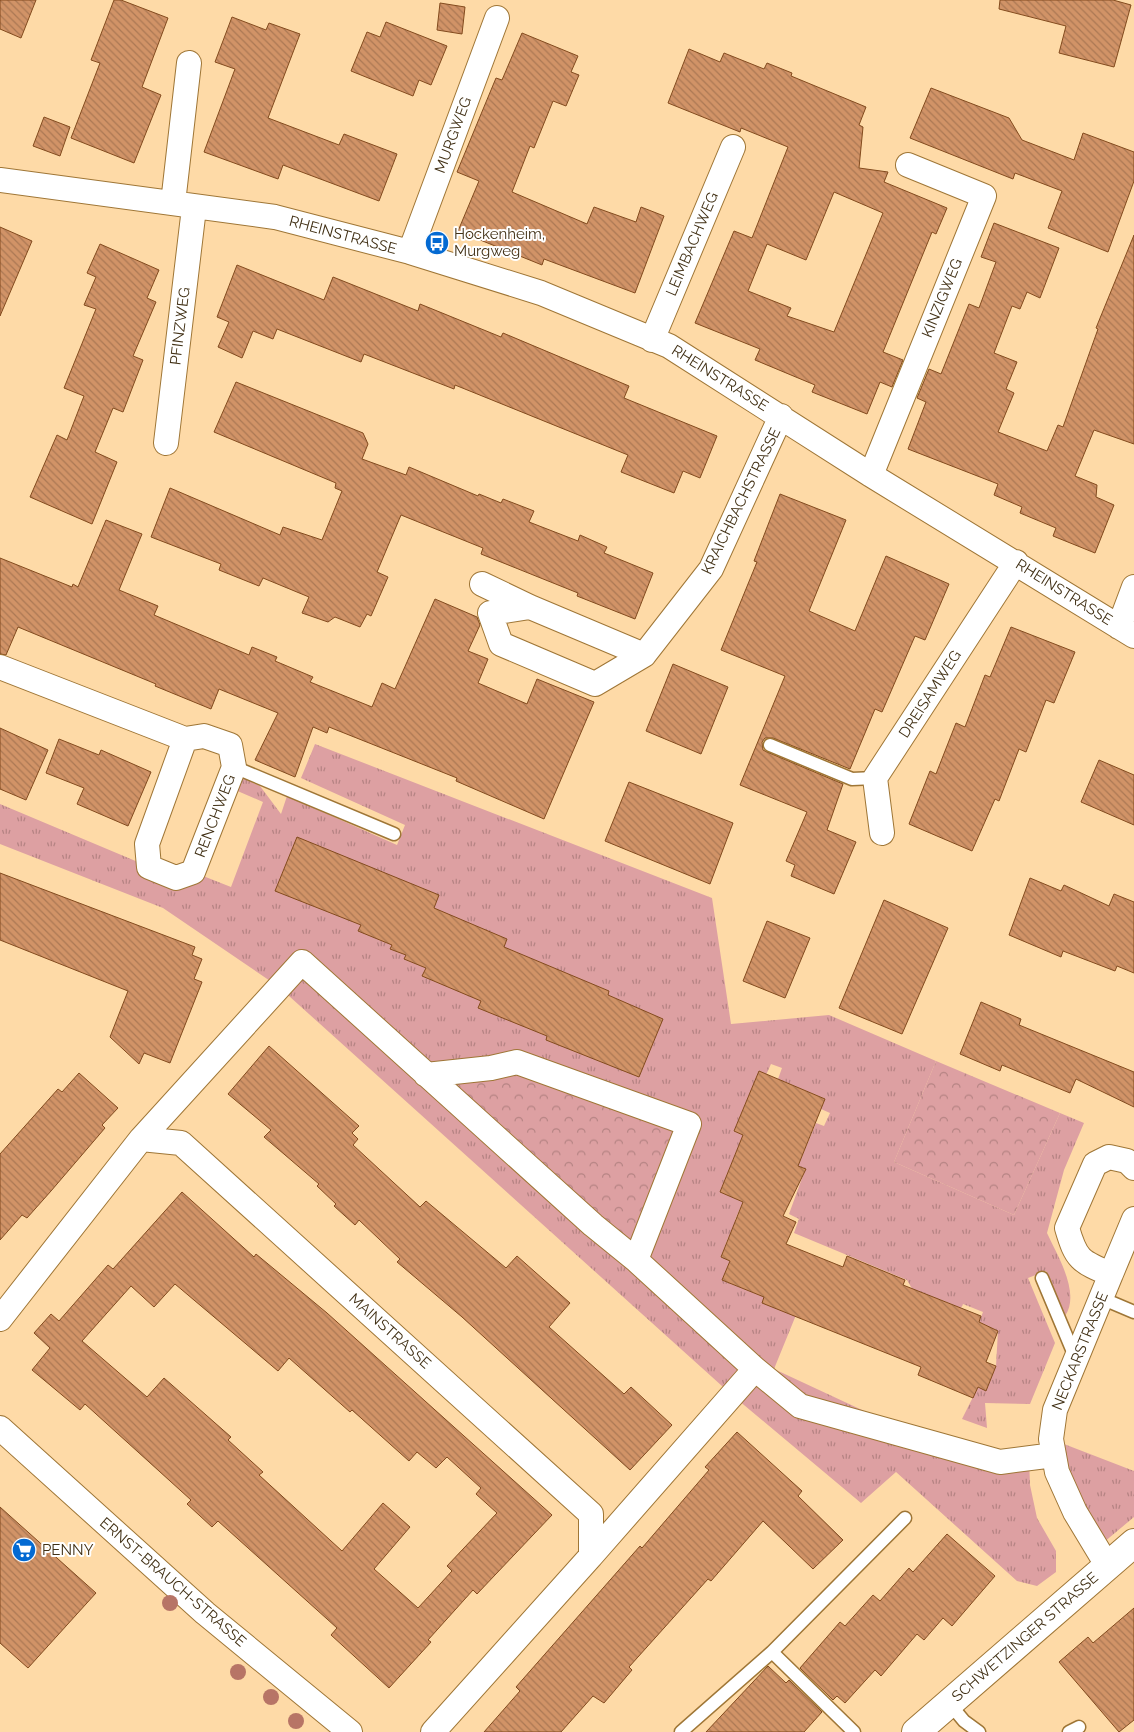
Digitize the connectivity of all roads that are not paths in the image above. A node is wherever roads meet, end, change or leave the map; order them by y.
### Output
1 (497, 18) dead end
2 (190, 63) dead end
3 (733, 147) dead end
4 (908, 166) dead end
5 (0, 180) edge
6 (184, 205) junction
7 (410, 252) junction
8 (652, 340) junction
9 (781, 416) junction
10 (166, 444) dead end
11 (871, 475) junction
12 (1016, 562) junction
13 (482, 584) dead end
14 (1134, 587) edge
15 (530, 607) junction
16 (1126, 631) edge
17 (644, 655) junction
18 (0, 667) edge
19 (184, 739) junction
20 (770, 746) dead end
21 (234, 767) junction
22 (875, 778) junction
23 (882, 833) dead end
24 (394, 834) dead end
25 (426, 1075) junction
26 (141, 1139) junction
27 (1134, 1168) edge
28 (1134, 1219) edge
29 (636, 1260) junction
30 (1111, 1274) junction
31 (1042, 1278) dead end
32 (1101, 1298) dead end
33 (1134, 1312) edge
34 (0, 1319) edge
35 (1076, 1359) junction
36 (755, 1369) junction
37 (0, 1428) edge
38 (1054, 1455) junction
39 (906, 1518) dead end
40 (1134, 1543) edge
41 (591, 1556) junction
42 (1107, 1565) junction
43 (772, 1652) junction
44 (949, 1703) junction
45 (350, 1732) edge
46 (433, 1732) edge
47 (681, 1732) edge
48 (854, 1732) edge
49 (916, 1732) edge
50 (979, 1732) edge

1 - 7 street, MURGWEG
2 - 6 street
3 - 8 street, LEIMBACHWEG
4 - 11 street, KINZIGWEG
5 - 6 street, RHEINSTRASSE
6 - 7 street, RHEINSTRASSE
6 - 10 street, PFINZWEG
7 - 8 street, RHEINSTRASSE
8 - 9 street, RHEINSTRASSE
9 - 11 street, RHEINSTRASSE
9 - 17 street, KRAICHBACHSTRASSE
11 - 12 street, RHEINSTRASSE
12 - 16 street, RHEINSTRASSE
12 - 22 street, DREISAMWEG
13 - 15 street
14 - 16 street
15 - 17 street
15 - 17 street, KRAICHBACHSTRASSE
18 - 19 street, RENCHWEG
19 - 21 street, RENCHWEG
19 - 21 street, RENCHWEG
20 - 22 lane
21 - 24 lane
22 - 23 street
25 - 26 street
25 - 29 street
25 - 29 street
26 - 34 street
26 - 41 street, MAINSTRASSE
27 - 30 street, NECKARSTRASSE
28 - 30 street, NECKARSTRASSE
29 - 36 street
30 - 35 street, NECKARSTRASSE
31 - 35 lane
32 - 33 lane
35 - 38 street, NECKARSTRASSE
36 - 38 street
36 - 41 street
37 - 45 street, ERNST-BRAUCH-STRASSE
38 - 42 street, NECKARSTRASSE
39 - 43 lane
40 - 42 main road, SCHWETZINGER STRASSE
41 - 46 street
42 - 44 main road, SCHWETZINGER STRASSE
43 - 47 lane
43 - 48 lane
44 - 49 main road, SCHWETZINGER STRASSE
44 - 50 lane

